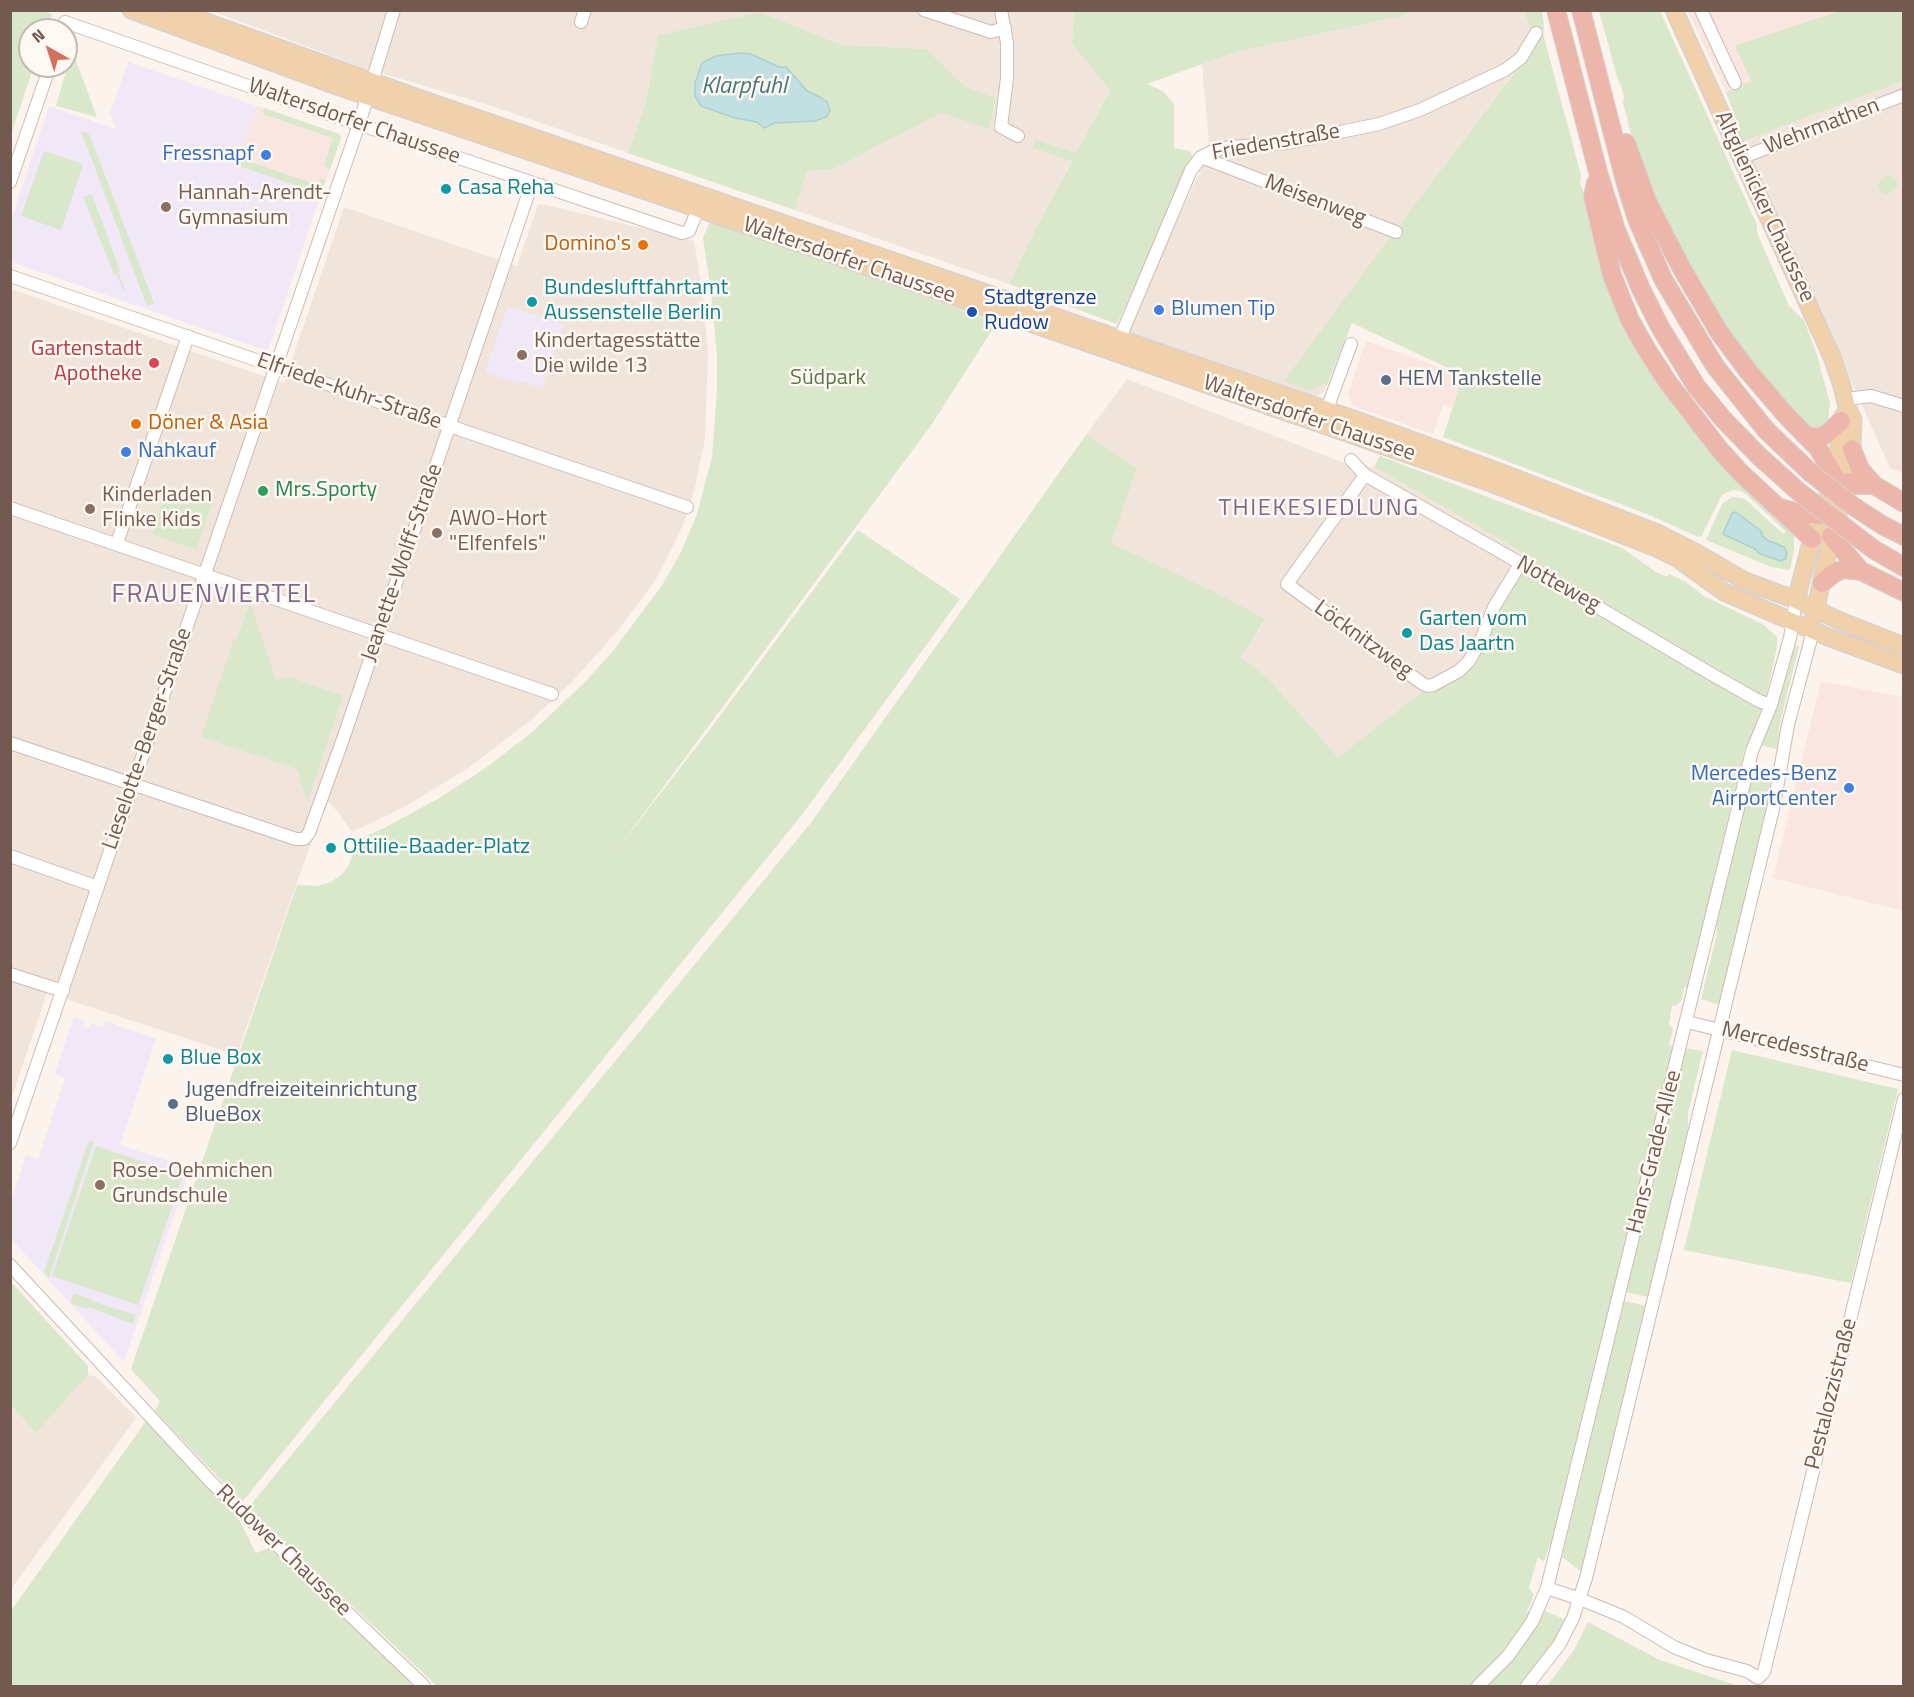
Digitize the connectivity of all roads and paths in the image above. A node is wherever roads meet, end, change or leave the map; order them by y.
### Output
1 (131, 10) edge
2 (173, 10) edge
3 (393, 10) edge
4 (924, 10) edge
5 (1001, 10) edge
6 (1556, 10) edge
7 (1581, 10) edge
8 (1674, 10) edge
9 (1701, 10) edge
10 (78, 25) edge
11 (1005, 28) junction
12 (1536, 33) dead end
13 (46, 78) edge
14 (1735, 82) dead end
15 (370, 89) junction
16 (1904, 95) edge
17 (1604, 98) junction
18 (359, 124) junction
19 (1018, 136) dead end
20 (1201, 157) junction
21 (1741, 158) junction
22 (1598, 172) junction
23 (10, 182) edge
24 (532, 183) junction
25 (701, 202) junction
26 (1396, 232) dead end
27 (10, 276) edge
28 (188, 336) junction
29 (1351, 344) dead end
30 (1117, 346) junction
31 (276, 366) junction
32 (1904, 406) edge
33 (1845, 409) junction
34 (1324, 417) junction
35 (450, 427) junction
36 (1806, 436) junction
37 (1852, 449) junction
38 (1351, 460) dead end
39 (1365, 475) junction
40 (1874, 485) junction
41 (1840, 490) junction
42 (1904, 503) edge
43 (1777, 506) junction
44 (687, 507) dead end
45 (10, 508) edge
46 (1820, 515) junction
47 (1832, 536) junction
48 (1904, 536) edge
49 (1812, 539) junction
50 (117, 543) junction
51 (1520, 564) junction
52 (1904, 567) edge
53 (1861, 571) junction
54 (204, 574) junction
55 (1822, 584) junction
56 (1904, 592) edge
57 (1796, 600) junction
58 (1816, 609) junction
59 (1794, 622) junction
60 (1813, 631) junction
61 (378, 634) junction
62 (1904, 646) edge
63 (1904, 665) edge
64 (552, 694) dead end
65 (1771, 705) junction
66 (10, 743) edge
67 (133, 783) junction
68 (10, 856) edge
69 (98, 887) junction
70 (10, 974) edge
71 (63, 991) junction
72 (1687, 1022) junction
73 (1720, 1029) junction
74 (1904, 1074) edge
75 (1904, 1099) edge
76 (10, 1143) edge
77 (10, 1264) edge
78 (1547, 1588) junction
79 (1580, 1599) junction
80 (1759, 1682) edge
81 (424, 1686) edge
82 (1478, 1686) edge
83 (1527, 1686) edge

1 - 15 main road, Waltersdorfer Chaussee
2 - 15 main road, Waltersdorfer Chaussee
3 - 15 street, Lieselotte-Berger-Straße
4 - 11 street
5 - 11 street
6 - 22 highway
7 - 17 highway
8 - 21 main road, Altglienicker Chaussee
9 - 14 street
10 - 18 street, Waltersdorfer Chaussee
11 - 19 street
12 - 20 street, Friedenstraße
13 - 23 street
15 - 18 street, Lieselotte-Berger-Straße
15 - 25 main road, Waltersdorfer Chaussee
16 - 21 street, Wehrmathen
17 - 36 highway
17 - 48 highway, bridge
18 - 24 street, Waltersdorfer Chaussee
18 - 31 street, Lieselotte-Berger-Straße
20 - 26 street, Meisenweg
20 - 30 street, Friedenstraße
21 - 33 main road, Altglienicker Chaussee
22 - 43 highway
22 - 52 highway, bridge
24 - 25 street, Waltersdorfer Chaussee
24 - 35 street, Jeanette-Wolff-Straße
25 - 30 main road, Waltersdorfer Chaussee
27 - 28 street, Elfriede-Kuhr-Straße
28 - 31 street, Elfriede-Kuhr-Straße
28 - 50 street
29 - 34 street
30 - 34 main road, Waltersdorfer Chaussee
31 - 35 street, Elfriede-Kuhr-Straße
31 - 54 street, Lieselotte-Berger-Straße
32 - 33 street
33 - 36 highway
33 - 37 main road, Altglienicker Chaussee
33 - 41 main road, Altglienicker Chaussee
34 - 57 main road, Waltersdorfer Chaussee
34 - 59 main road, Waltersdorfer Chaussee
35 - 44 street, Elfriede-Kuhr-Straße
35 - 61 street, Jeanette-Wolff-Straße
36 - 41 highway
37 - 40 highway
37 - 41 main road, Altglienicker Chaussee
38 - 39 street, Notteweg
39 - 51 street, Notteweg
39 - 51 street, Löcknitzweg
40 - 41 highway
40 - 42 highway
41 - 46 main road
41 - 46 main road, Altglienicker Chaussee
41 - 47 main road, Altglienicker Chaussee
43 - 46 highway
43 - 49 highway
45 - 50 street
46 - 47 main road
46 - 49 main road, Altglienicker Chaussee
47 - 53 highway
47 - 55 main road, Altglienicker Chaussee
49 - 57 main road, Altglienicker Chaussee
50 - 54 street
51 - 65 street, Notteweg
53 - 55 highway
53 - 56 highway
54 - 61 street
54 - 67 street, Lieselotte-Berger-Straße
55 - 58 main road, Altglienicker Chaussee
57 - 58 main road, Waltersdorfer Chaussee
57 - 59 street, Hans-Grade-Allee
58 - 60 main road, Altglienicker Chaussee
58 - 62 main road, Waltersdorfer Chaussee
59 - 60 main road, Waltersdorfer Chaussee
59 - 65 street, Hans-Grade-Allee
60 - 63 main road, Waltersdorfer Chaussee
60 - 73 street, Hans-Grade-Allee
61 - 64 street
61 - 67 street, Jeanette-Wolff-Straße
65 - 72 street, Hans-Grade-Allee
66 - 67 street
67 - 69 street, Lieselotte-Berger-Straße
68 - 69 street
69 - 71 street, Lieselotte-Berger-Straße
70 - 71 street
71 - 76 street, Lieselotte-Berger-Straße
72 - 73 street, Mercedesstraße
72 - 78 street, Hans-Grade-Allee
73 - 74 street, Mercedesstraße
73 - 79 street, Hans-Grade-Allee
75 - 80 street, Pestalozzistraße
77 - 81 street, Rudower Chaussee
78 - 79 street
78 - 82 street, Hans-Grade-Allee
79 - 80 street
79 - 83 street, Hans-Grade-Allee

